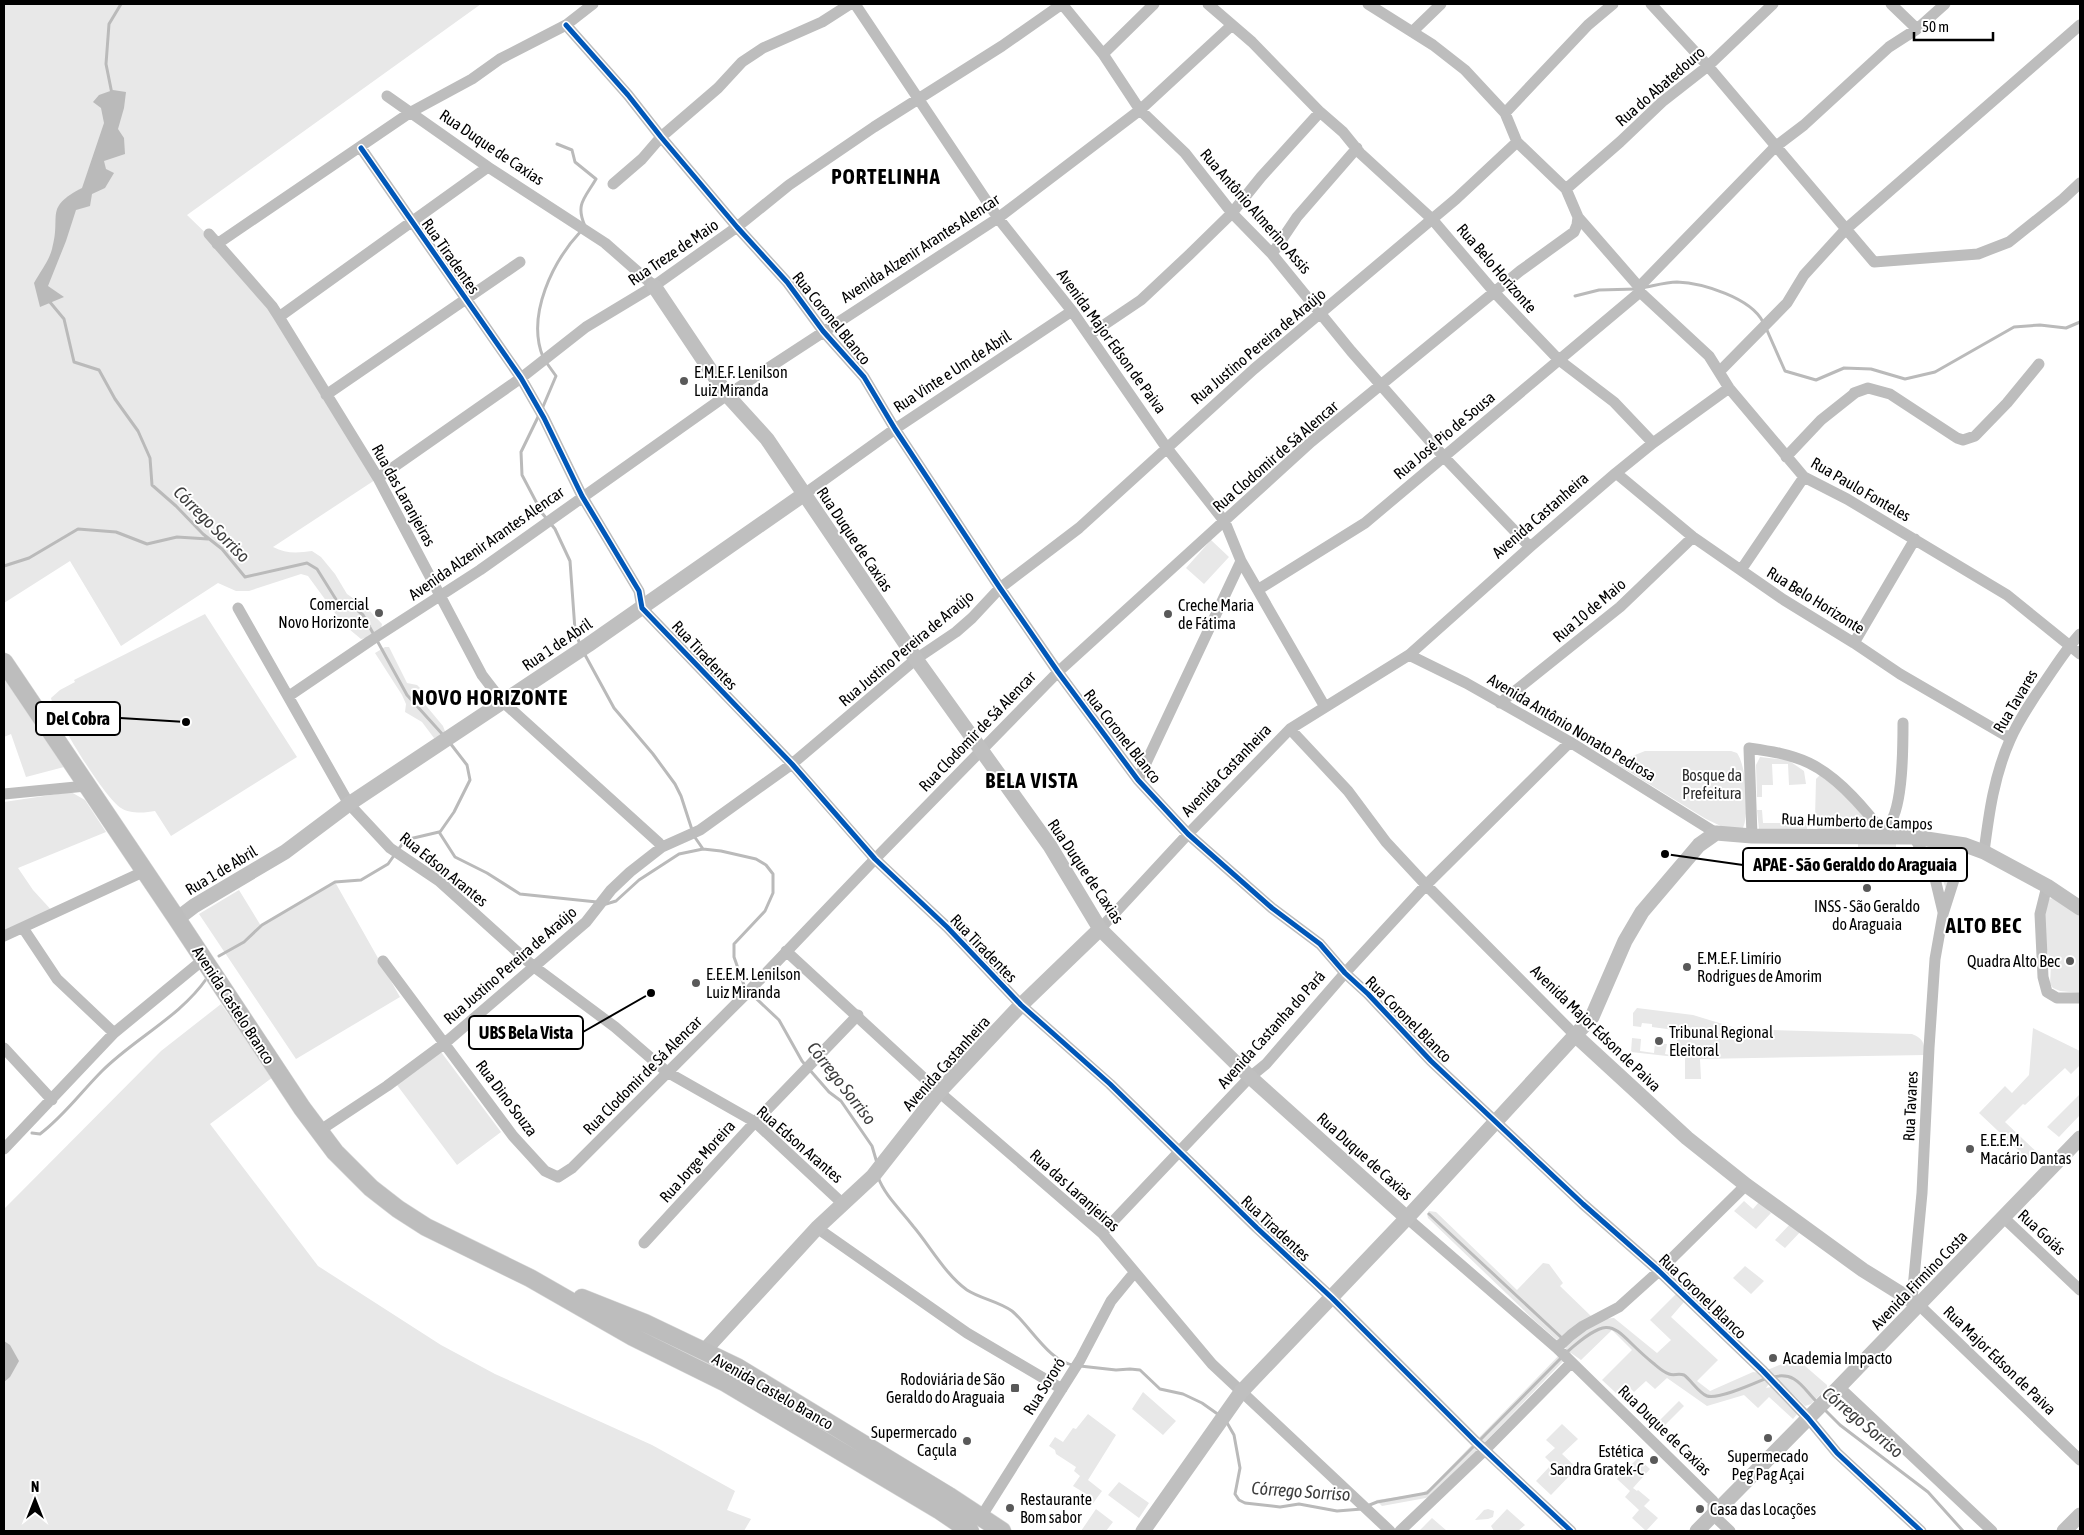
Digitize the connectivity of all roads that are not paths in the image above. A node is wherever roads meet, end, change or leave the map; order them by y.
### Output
1 (593, 4) edge
2 (850, 4) edge
3 (855, 4) edge
4 (1062, 4) edge
5 (1154, 4) edge
6 (1208, 4) edge
7 (1368, 4) edge
8 (1441, 4) edge
9 (1613, 4) edge
10 (1650, 4) edge
11 (1773, 4) edge
12 (1891, 4) edge
13 (1945, 4) edge
14 (566, 25) junction
15 (1232, 25) junction
16 (2080, 25) edge
17 (1917, 29) junction
18 (1412, 32) junction
19 (1104, 54) junction
20 (1708, 66) junction
21 (388, 96) dead end
22 (920, 99) junction
23 (1140, 110) junction
24 (411, 112) junction
25 (1320, 112) junction
26 (1505, 113) junction
27 (660, 137) junction
28 (1517, 142) junction
29 (1775, 147) junction
30 (361, 148) junction
31 (1357, 148) junction
32 (488, 167) junction
33 (2080, 183) edge
34 (613, 184) dead end
35 (1566, 189) junction
36 (1232, 212) junction
37 (1578, 217) junction
38 (998, 218) junction
39 (1432, 219) junction
40 (412, 222) junction
41 (737, 227) junction
42 (1846, 229) junction
43 (209, 234) dead end
44 (217, 244) junction
45 (1272, 254) junction
46 (520, 262) dead end
47 (654, 286) junction
48 (1640, 289) junction
49 (1495, 293) junction
50 (467, 299) junction
51 (1072, 312) junction
52 (1322, 313) junction
53 (279, 316) junction
54 (822, 331) junction
55 (1089, 335) junction
56 (1559, 360) junction
57 (2039, 364) dead end
58 (1720, 371) junction
59 (521, 378) junction
60 (1382, 386) junction
61 (1729, 388) junction
62 (326, 395) junction
63 (727, 395) junction
64 (895, 429) junction
65 (1653, 443) junction
66 (1166, 447) junction
67 (1444, 456) junction
68 (1786, 456) junction
69 (1616, 474) junction
70 (378, 478) junction
71 (1804, 478) junction
72 (803, 495) junction
73 (582, 496) junction
74 (1225, 522) junction
75 (1693, 537) junction
76 (1915, 539) junction
77 (1530, 547) junction
78 (1241, 561) junction
79 (1741, 570) junction
80 (1000, 588) junction
81 (1259, 590) junction
82 (441, 596) junction
83 (238, 608) dead end
84 (642, 608) junction
85 (2080, 634) edge
86 (1854, 643) junction
87 (2070, 644) junction
88 (2080, 654) edge
89 (1409, 655) junction
90 (916, 659) junction
91 (4, 662) edge
92 (1058, 672) junction
93 (289, 696) junction
94 (502, 701) junction
95 (1500, 703) junction
96 (1325, 707) junction
97 (1903, 723) dead end
98 (1290, 729) junction
99 (2010, 738) junction
100 (1570, 742) junction
101 (980, 752) junction
102 (792, 764) junction
103 (1138, 780) junction
104 (86, 786) junction
105 (4, 794) edge
106 (349, 804) junction
107 (1716, 833) junction
108 (1188, 834) junction
109 (1884, 835) junction
110 (1752, 836) junction
111 (1914, 837) junction
112 (1965, 845) junction
113 (662, 847) junction
114 (1984, 852) junction
115 (874, 859) junction
116 (145, 871) junction
117 (1426, 885) junction
118 (2047, 886) junction
119 (2080, 908) edge
120 (1943, 914) junction
121 (177, 919) junction
122 (23, 928) junction
123 (1100, 929) junction
124 (4, 936) edge
125 (786, 951) junction
126 (204, 959) junction
127 (383, 960) dead end
128 (533, 966) junction
129 (1344, 973) junction
130 (2080, 998) edge
131 (1021, 1005) junction
132 (858, 1016) junction
133 (114, 1033) junction
134 (1575, 1035) junction
135 (445, 1043) junction
136 (4, 1048) edge
137 (667, 1072) junction
138 (1250, 1077) junction
139 (939, 1092) junction
140 (52, 1100) junction
141 (1496, 1121) junction
142 (755, 1122) junction
143 (319, 1131) junction
144 (2080, 1138) edge
145 (4, 1149) edge
146 (1178, 1152) junction
147 (534, 1158) joint
148 (1746, 1185) junction
149 (842, 1203) junction
150 (1407, 1218) junction
151 (2004, 1218) junction
152 (817, 1228) junction
153 (1102, 1233) junction
154 (644, 1243) dead end
155 (1659, 1271) junction
156 (1134, 1272) junction
157 (530, 1278) junction
158 (2080, 1290) edge
159 (1332, 1298) junction
160 (1915, 1302) junction
161 (704, 1351) junction
162 (1564, 1356) junction
163 (1062, 1389) junction
164 (1241, 1392) junction
165 (1835, 1392) junction
166 (1811, 1416) junction
167 (1480, 1446) junction
168 (2080, 1460) edge
169 (2080, 1515) edge
170 (1713, 1516) junction
171 (981, 1517) junction
172 (970, 1531) edge
173 (1002, 1531) edge
174 (1143, 1531) edge
175 (1390, 1531) edge
176 (1400, 1531) edge
177 (1572, 1531) edge
178 (1697, 1531) edge
179 (1730, 1531) edge
180 (1921, 1531) edge
181 (1992, 1531) edge
182 (2064, 1531) edge

1 - 14 street
2 - 27 street
3 - 22 street, Avenida Major Edson de Paiva
4 - 19 street, Rua Antônio Almerino Assis
4 - 22 street, Rua Treze de Maio
5 - 19 street
6 - 15 street, Rua Belo Horizonte
7 - 18 street
8 - 18 street
9 - 26 street
10 - 20 street
11 - 20 street, Rua do Abatedouro
12 - 17 street
13 - 17 street, Rua José Pio de Sousa
14 - 24 street
14 - 27 street, Rua Coronel Blanco
15 - 23 street, Avenida Alzenir Arantes Alencar
15 - 25 street, Rua Belo Horizonte
16 - 42 street
17 - 29 street, Rua José Pio de Sousa
18 - 26 street
19 - 23 street, Rua Antônio Almerino Assis
20 - 29 street
20 - 35 street, Rua do Abatedouro
21 - 24 street, Rua Duque de Caxias
22 - 38 street, Avenida Major Edson de Paiva
22 - 41 street, Rua Treze de Maio
23 - 36 street, Rua Antônio Almerino Assis
23 - 38 street, Avenida Alzenir Arantes Alencar
24 - 30 street
24 - 32 street, Rua Duque de Caxias
25 - 31 street, Rua Belo Horizonte
25 - 36 street
26 - 28 street
27 - 34 street
27 - 41 street, Rua Coronel Blanco
28 - 35 street
28 - 39 street, Rua Justino Pereira de Araújo
29 - 42 street
29 - 48 street, Rua José Pio de Sousa
30 - 40 street, Rua Tiradentes
30 - 44 street
31 - 39 street, Rua Belo Horizonte
31 - 45 street
32 - 40 street
32 - 47 street, Rua Duque de Caxias
33 - 42 street
35 - 37 street
36 - 45 street, Rua Antônio Almerino Assis
36 - 55 street
37 - 48 street, Rua Paulo Fonteles
37 - 49 street, Rua Clodomir de Sá Alencar
38 - 51 street, Avenida Major Edson de Paiva
38 - 54 street, Avenida Alzenir Arantes Alencar
39 - 49 street, Rua Belo Horizonte
39 - 52 street, Rua Justino Pereira de Araújo
40 - 50 street, Rua Tiradentes
40 - 53 street
41 - 47 street, Rua Treze de Maio
41 - 54 street, Rua Coronel Blanco
42 - 58 street
43 - 44 street, Rua das Laranjeiras
44 - 53 street, Rua das Laranjeiras
45 - 52 street, Rua Antônio Almerino Assis
46 - 50 street
47 - 59 street, Rua Treze de Maio
47 - 63 street, Rua Duque de Caxias
48 - 56 street, Rua José Pio de Sousa
48 - 58 street, Rua Paulo Fonteles
49 - 56 street, Rua Belo Horizonte
49 - 60 street, Rua Clodomir de Sá Alencar
50 - 59 street, Rua Tiradentes
50 - 62 street
51 - 55 street, Avenida Major Edson de Paiva
51 - 64 street, Rua Vinte e Um de Abril
52 - 60 street, Rua Antônio Almerino Assis
52 - 66 street, Rua Justino Pereira de Araújo
53 - 62 street, Rua das Laranjeiras
54 - 63 street, Avenida Alzenir Arantes Alencar
54 - 64 street, Rua Coronel Blanco
55 - 66 street, Avenida Major Edson de Paiva
56 - 65 street, Rua Belo Horizonte
56 - 67 street, Rua José Pio de Sousa
57 - 68 street
58 - 61 street, Rua Paulo Fonteles
59 - 70 street, Rua Treze de Maio
59 - 73 street, Rua Tiradentes
60 - 67 street, Rua Antônio Almerino Assis
60 - 74 street, Rua Clodomir de Sá Alencar
61 - 65 street, Avenida Castanheira
61 - 68 street, Rua Paulo Fonteles
62 - 70 street, Rua das Laranjeiras
63 - 72 street, Rua Duque de Caxias
63 - 73 street, Avenida Alzenir Arantes Alencar
64 - 72 street, Rua Vinte e Um de Abril
64 - 80 street, Rua Coronel Blanco
65 - 69 street, Avenida Castanheira
66 - 74 street, Avenida Major Edson de Paiva
66 - 80 street, Rua Justino Pereira de Araújo
67 - 77 street, Rua Antônio Almerino Assis
67 - 81 street, Rua José Pio de Sousa
68 - 71 street, Rua Paulo Fonteles
69 - 75 street, Rua Belo Horizonte
69 - 77 street, Avenida Castanheira
70 - 82 street, Rua das Laranjeiras
71 - 76 street, Rua Paulo Fonteles
71 - 79 street
72 - 84 street, Rua 1 de Abril
72 - 90 street, Rua Duque de Caxias
73 - 82 street, Avenida Alzenir Arantes Alencar
73 - 84 street, Rua Tiradentes
74 - 78 street, Avenida Major Edson de Paiva
74 - 92 street, Rua Clodomir de Sá Alencar
75 - 79 street, Rua Belo Horizonte
75 - 95 street, Rua 10 de Maio
76 - 86 street
76 - 87 street, Rua Paulo Fonteles
77 - 89 street, Avenida Castanheira
78 - 81 street, Avenida Major Edson de Paiva
78 - 103 street
79 - 86 street, Rua Belo Horizonte
80 - 90 street, Rua Justino Pereira de Araújo
80 - 92 street, Rua Coronel Blanco
81 - 96 street, Avenida Major Edson de Paiva
82 - 93 street, Avenida Alzenir Arantes Alencar
82 - 94 street, Rua das Laranjeiras
83 - 93 street, Rua Edson Arantes
84 - 94 street, Rua 1 de Abril
84 - 102 street, Rua Tiradentes
85 - 87 street, Rua Tavares
86 - 99 street, Rua Belo Horizonte
87 - 88 street, Rua Paulo Fonteles
87 - 99 street, Rua Tavares
89 - 95 street, Avenida Antônio Nonato Pedrosa
89 - 96 street, Avenida Castanheira
90 - 101 street, Rua Duque de Caxias
90 - 102 street, Rua Justino Pereira de Araújo
91 - 104 main road, Avenida Castelo Branco
92 - 101 street, Rua Clodomir de Sá Alencar
92 - 103 street, Rua Coronel Blanco
93 - 106 street, Rua Edson Arantes
94 - 106 street, Rua 1 de Abril
94 - 113 street, Rua das Laranjeiras
95 - 100 street, Avenida Antônio Nonato Pedrosa
96 - 98 street, Avenida Castanheira
97 - 109 street
98 - 108 street, Avenida Castanheira
98 - 117 street, Avenida Major Edson de Paiva
99 - 114 street, Rua Tavares
100 - 107 street, Avenida Antônio Nonato Pedrosa
100 - 117 street, Avenida Castanha do Pará
101 - 115 street, Rua Clodomir de Sá Alencar
101 - 123 street, Rua Duque de Caxias
102 - 113 street, Rua Justino Pereira de Araújo
102 - 115 street, Rua Tiradentes
103 - 108 street, Rua Coronel Blanco
104 - 105 street
104 - 116 main road, Avenida Castelo Branco
106 - 121 street, Rua 1 de Abril
106 - 128 street, Rua Edson Arantes
107 - 110 street, Rua Humberto de Campos
107 - 134 street
108 - 123 street, Avenida Castanheira
108 - 129 street, Rua Coronel Blanco
109 - 110 street, Rua Humberto de Campos
109 - 110 street
109 - 111 street, Rua Humberto de Campos
111 - 112 street, Rua Humberto de Campos
111 - 120 street, Rua Tavares
112 - 114 street, Rua Humberto de Campos
112 - 120 street, Rua Tavares
113 - 128 street, Rua Justino Pereira de Araújo
114 - 118 street, Rua Humberto de Campos
115 - 125 street, Rua Clodomir de Sá Alencar
115 - 131 street, Rua Tiradentes
116 - 121 main road, Avenida Castelo Branco
116 - 122 street
117 - 129 street, Avenida Castanha do Pará
117 - 134 street, Avenida Major Edson de Paiva
118 - 119 street, Rua Humberto de Campos
118 - 130 street
120 - 160 street, Rua Tavares
121 - 126 main road, Avenida Castelo Branco
122 - 124 street
122 - 133 street
123 - 131 street, Avenida Castanheira
123 - 138 street, Rua Duque de Caxias
125 - 132 street, Rua das Laranjeiras
125 - 137 street, Rua Clodomir de Sá Alencar
126 - 133 street
126 - 143 main road, Avenida Castelo Branco
127 - 135 street, Rua Dino Souza
128 - 135 street, Rua Justino Pereira de Araújo
128 - 137 street, Rua Edson Arantes
129 - 138 street, Avenida Castanha do Pará
129 - 141 street, Rua Coronel Blanco
131 - 139 street, Avenida Castanheira
131 - 146 street, Rua Tiradentes
132 - 139 street, Rua das Laranjeiras
132 - 142 street, Rua Jorge Moreira
133 - 140 street
134 - 141 street
134 - 148 street, Avenida Major Edson de Paiva
135 - 143 street, Rua Justino Pereira de Araújo
135 - 147 street, Rua Dino Souza
136 - 140 street
137 - 142 street, Rua Edson Arantes
137 - 147 street, Rua Clodomir de Sá Alencar
138 - 146 street, Avenida Castanha do Pará
138 - 150 street, Rua Duque de Caxias
139 - 149 street, Avenida Castanheira
139 - 153 street, Rua das Laranjeiras
140 - 145 street
141 - 150 street
141 - 155 street, Rua Coronel Blanco
142 - 149 street, Rua Edson Arantes
142 - 154 street, Rua Jorge Moreira
143 - 157 main road, Avenida Castelo Branco
144 - 151 street, Avenida Firmino Costa
146 - 153 street, Avenida Castanha do Pará
146 - 159 street, Rua Tiradentes
148 - 155 street
148 - 160 street, Avenida Major Edson de Paiva
149 - 152 street, Avenida Castanheira
150 - 159 street
150 - 162 street, Rua Duque de Caxias
151 - 158 street, Rua Goiás
151 - 160 street, Avenida Firmino Costa
152 - 161 street, Avenida Castanheira
152 - 163 street
153 - 156 street, Rua das Laranjeiras
155 - 162 street
155 - 166 street, Rua Coronel Blanco
156 - 163 street, Rua Sororó
156 - 164 street, Rua das Laranjeiras
157 - 161 main road, Avenida Castelo Branco
157 - 172 main road, Avenida Castelo Branco
159 - 164 street
159 - 167 street, Rua Tiradentes
160 - 165 street, Avenida Firmino Costa
160 - 168 street, Rua Major Edson de Paiva
161 - 171 main road, Avenida Castelo Branco
162 - 167 street
162 - 170 street, Rua Duque de Caxias
163 - 171 street, Rua Sororó
164 - 174 street
164 - 175 street, Rua das Laranjeiras
165 - 166 street, Avenida Firmino Costa
165 - 181 street
166 - 170 street, Avenida Firmino Costa
166 - 180 street
167 - 176 street
167 - 177 street, Rua Tiradentes
169 - 182 street
170 - 178 street, Avenida Firmino Costa
170 - 179 street
171 - 172 main road
171 - 173 main road, Avenida Castelo Branco

